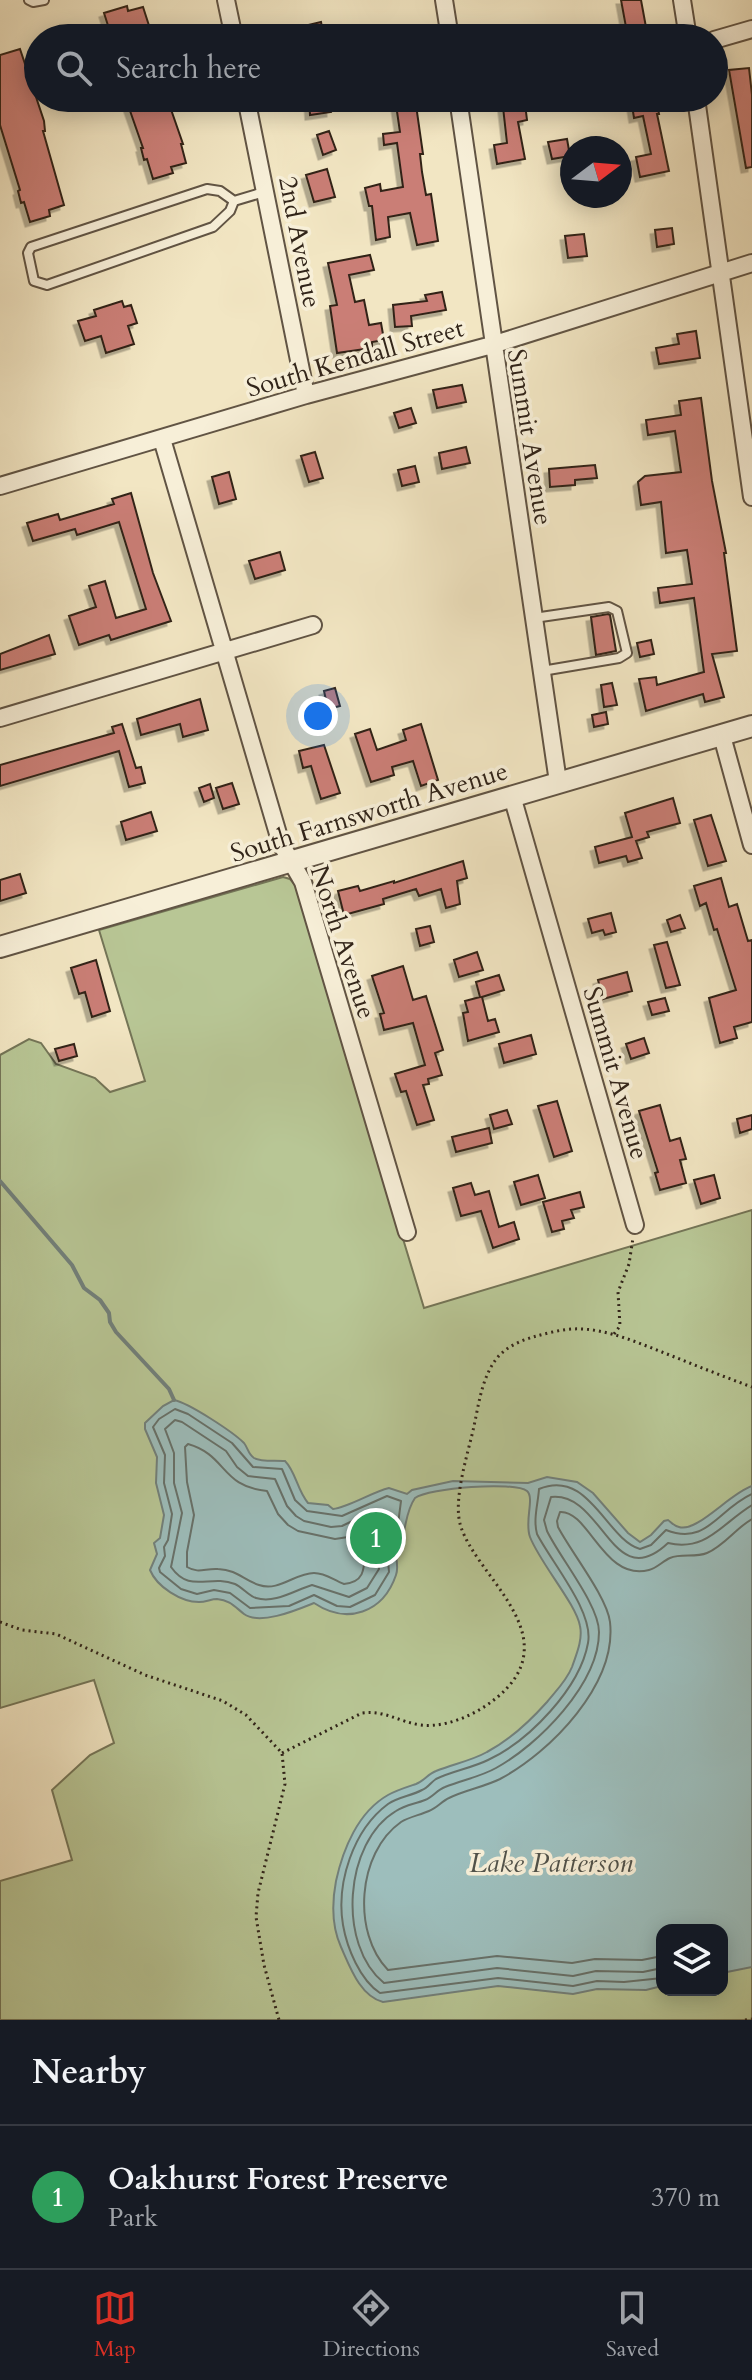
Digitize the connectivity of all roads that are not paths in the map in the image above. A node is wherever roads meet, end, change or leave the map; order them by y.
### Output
1 (29, 0) edge
2 (44, 0) edge
3 (226, 0) edge
4 (444, 0) edge
5 (682, 0) edge
6 (231, 24) edge
7 (448, 24) edge
8 (686, 24) edge
9 (752, 29) edge
10 (728, 36) edge
11 (249, 112) edge
12 (460, 112) edge
13 (698, 112) edge
14 (265, 192) junction
15 (234, 201) junction
16 (752, 263) edge
17 (721, 272) junction
18 (492, 345) junction
19 (306, 395) junction
20 (162, 439) junction
21 (751, 485) edge
22 (0, 486) edge
23 (534, 618) junction
24 (313, 625) dead end
25 (222, 650) junction
26 (542, 671) junction
27 (0, 718) edge
28 (752, 726) edge
29 (722, 736) junction
30 (558, 782) junction
31 (512, 796) junction
32 (752, 845) edge
33 (291, 862) junction
34 (0, 947) edge
35 (635, 1225) road end
36 (407, 1232) dead end

1 - 2 lane
3 - 6 street
4 - 7 street
5 - 8 street
9 - 10 street
11 - 14 street, 2nd Avenue
12 - 18 street, Summit Avenue
13 - 17 street
14 - 15 lane
14 - 19 street, 2nd Avenue
15 - 15 lane
16 - 17 street, South Kendall Street
17 - 18 street, South Kendall Street
17 - 21 street
18 - 19 street, South Kendall Street
18 - 23 street, Summit Avenue
19 - 20 street, South Kendall Street
20 - 22 street, South Kendall Street
20 - 25 street, North Avenue
23 - 26 street, Summit Avenue
23 - 26 lane
24 - 25 street
25 - 27 street
25 - 33 street, North Avenue
26 - 30 street, Summit Avenue
28 - 29 street, South Farnsworth Avenue
29 - 30 street, South Farnsworth Avenue
29 - 32 street
30 - 31 street, South Farnsworth Avenue
31 - 33 street, South Farnsworth Avenue
31 - 35 street, Summit Avenue
33 - 34 street, South Farnsworth Avenue
33 - 36 street, North Avenue

